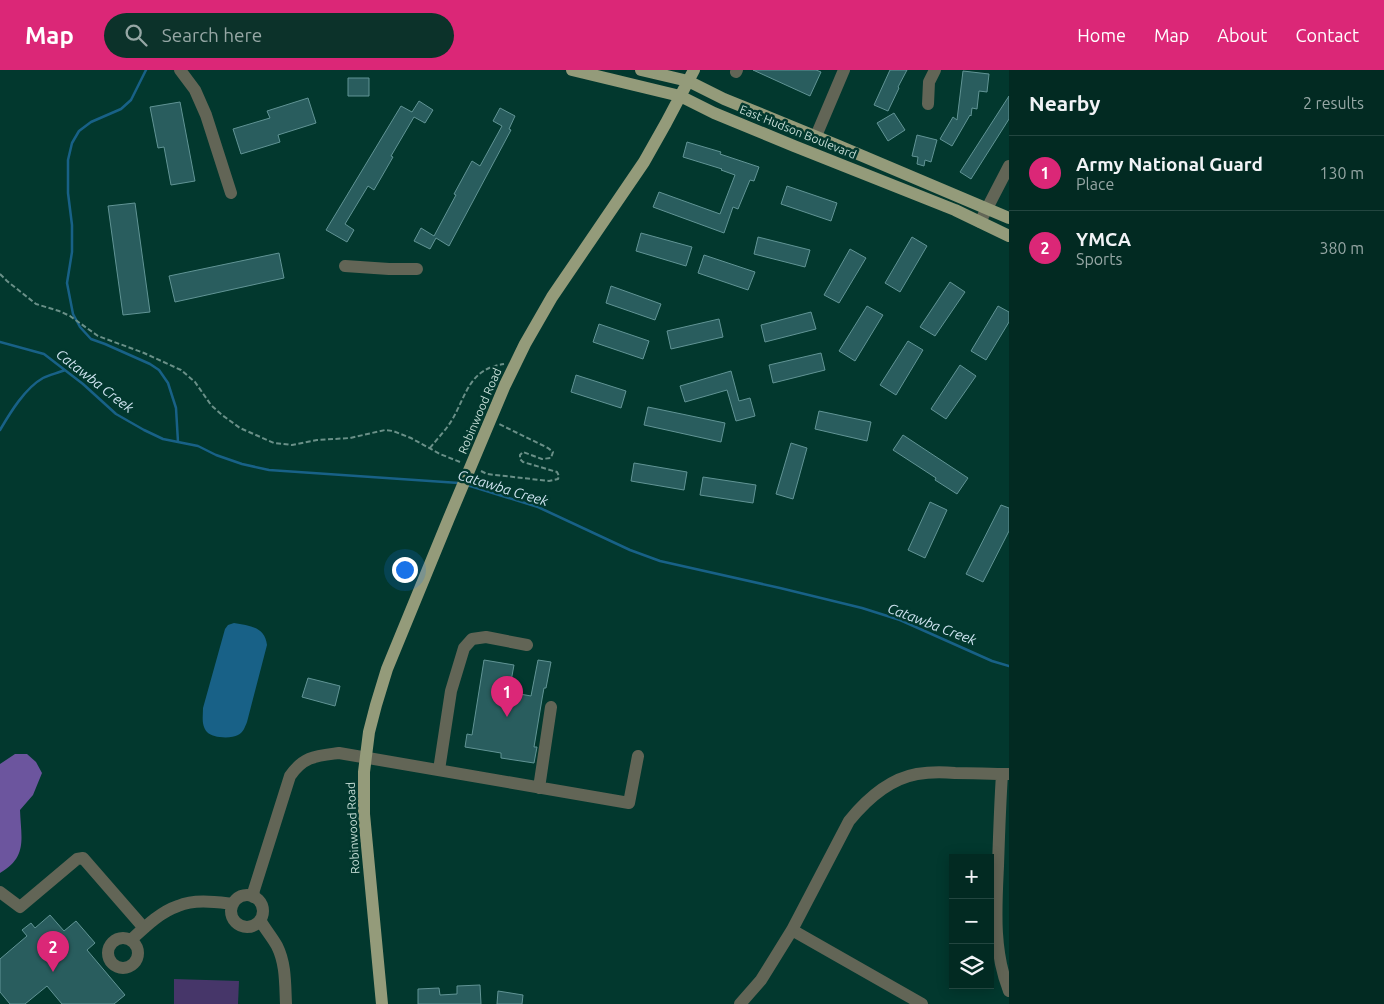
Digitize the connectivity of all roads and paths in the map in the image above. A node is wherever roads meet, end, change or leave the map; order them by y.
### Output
1 (180, 70) edge
2 (572, 70) edge
3 (641, 70) edge
4 (844, 70) edge
5 (935, 70) edge
6 (691, 76) edge
7 (680, 96) junction
8 (928, 104) dead end
9 (816, 136) junction
10 (1009, 166) edge
11 (231, 193) dead end
12 (986, 208) junction
13 (1009, 218) edge
14 (980, 222) junction
15 (1009, 236) edge
16 (345, 266) dead end
17 (417, 269) dead end
18 (0, 274) edge
19 (516, 364) junction
20 (491, 420) junction
21 (430, 448) junction
22 (464, 464) dead end
23 (479, 470) dead end
24 (527, 645) dead end
25 (551, 707) dead end
26 (638, 756) dead end
27 (366, 758) junction
28 (439, 770) junction
29 (1005, 774) edge
30 (539, 788) junction
31 (0, 892) edge
32 (252, 894) junction
33 (232, 906) junction
34 (263, 925) junction
35 (144, 928) junction
36 (792, 930) junction
37 (131, 940) dead end
38 (1009, 991) edge
39 (286, 1004) edge
40 (382, 1004) edge
41 (740, 1004) edge
42 (922, 1004) edge

1 - 11 street
2 - 7 main road, East Hudson Boulevard
3 - 6 main road, East Hudson Boulevard
4 - 9 street
5 - 8 street
6 - 7 main road, Robinwood Road
6 - 9 main road, East Hudson Boulevard
7 - 14 main road, East Hudson Boulevard
7 - 19 main road, Robinwood Road
9 - 12 main road, East Hudson Boulevard
10 - 12 street
12 - 13 main road, East Hudson Boulevard
12 - 14 street
14 - 15 main road, East Hudson Boulevard
16 - 17 street
18 - 21 path
19 - 20 main road, Robinwood Road
19 - 21 path
20 - 23 path
20 - 27 main road, Robinwood Road
21 - 22 path
24 - 28 street
25 - 30 street
26 - 30 street
27 - 28 street
27 - 32 street
27 - 40 main road, Robinwood Road
28 - 30 street
29 - 36 street
29 - 38 street
31 - 35 street
32 - 33 street
32 - 34 street
33 - 34 street
33 - 35 street
34 - 39 street
35 - 37 street
36 - 41 street
36 - 42 street

